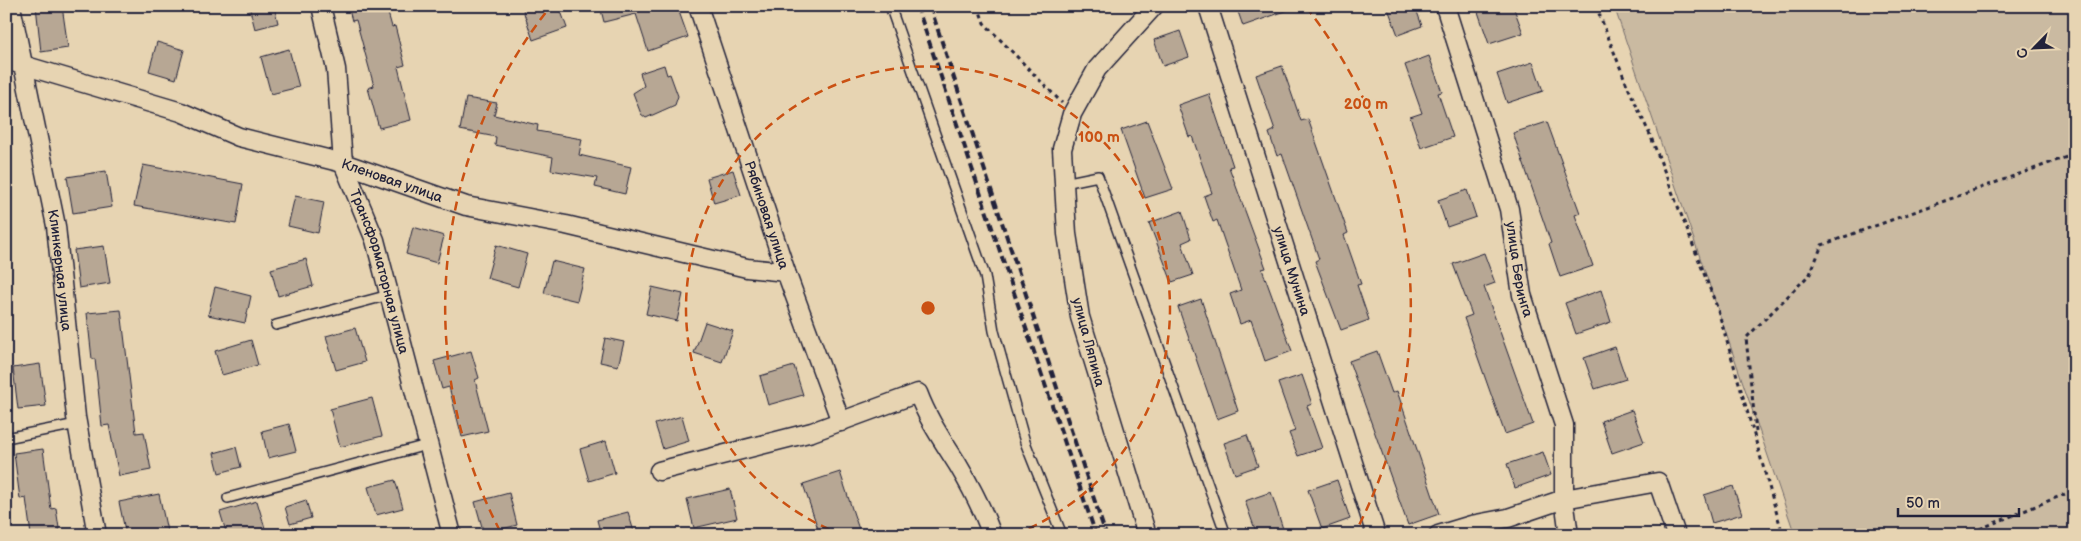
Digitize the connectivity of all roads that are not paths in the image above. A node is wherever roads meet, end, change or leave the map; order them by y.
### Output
1 (11, 6) edge
2 (321, 6) edge
3 (698, 6) edge
4 (890, 6) edge
5 (1154, 6) edge
6 (1208, 6) edge
7 (1445, 6) edge
8 (14, 61) edge
9 (343, 163) junction
10 (1064, 183) junction
11 (786, 272) junction
12 (388, 295) junction
13 (276, 325) dead end
14 (841, 422) junction
15 (77, 424) junction
16 (6, 438) edge
17 (427, 445) junction
18 (659, 471) dead end
19 (228, 498) dead end
20 (1564, 499) junction
21 (97, 535) edge
22 (452, 535) edge
23 (992, 535) edge
24 (1062, 535) edge
25 (1147, 535) edge
26 (1226, 535) edge
27 (1376, 535) edge
28 (1438, 535) edge
29 (1568, 535) edge
30 (1676, 535) edge

1 - 8 street, Клинкерная улица
2 - 9 street, Трансформаторная улица
3 - 11 street, Рябиновая улица
4 - 24 lane
5 - 10 street, улица Ляпина
6 - 27 street, улица Мунина
7 - 20 street, улица Беринга
8 - 9 street, Кленовая улица
8 - 15 street, Клинкерная улица
9 - 11 street, Кленовая улица
9 - 12 street, Трансформаторная улица
10 - 25 street, улица Ляпина
10 - 26 lane
11 - 14 street, Рябиновая улица
12 - 13 lane
12 - 17 street, Трансформаторная улица
14 - 18 street
14 - 23 street
15 - 16 lane
15 - 21 street, Клинкерная улица
17 - 19 lane
17 - 22 street, Трансформаторная улица
20 - 28 street
20 - 29 street, улица Беринга
20 - 30 street

